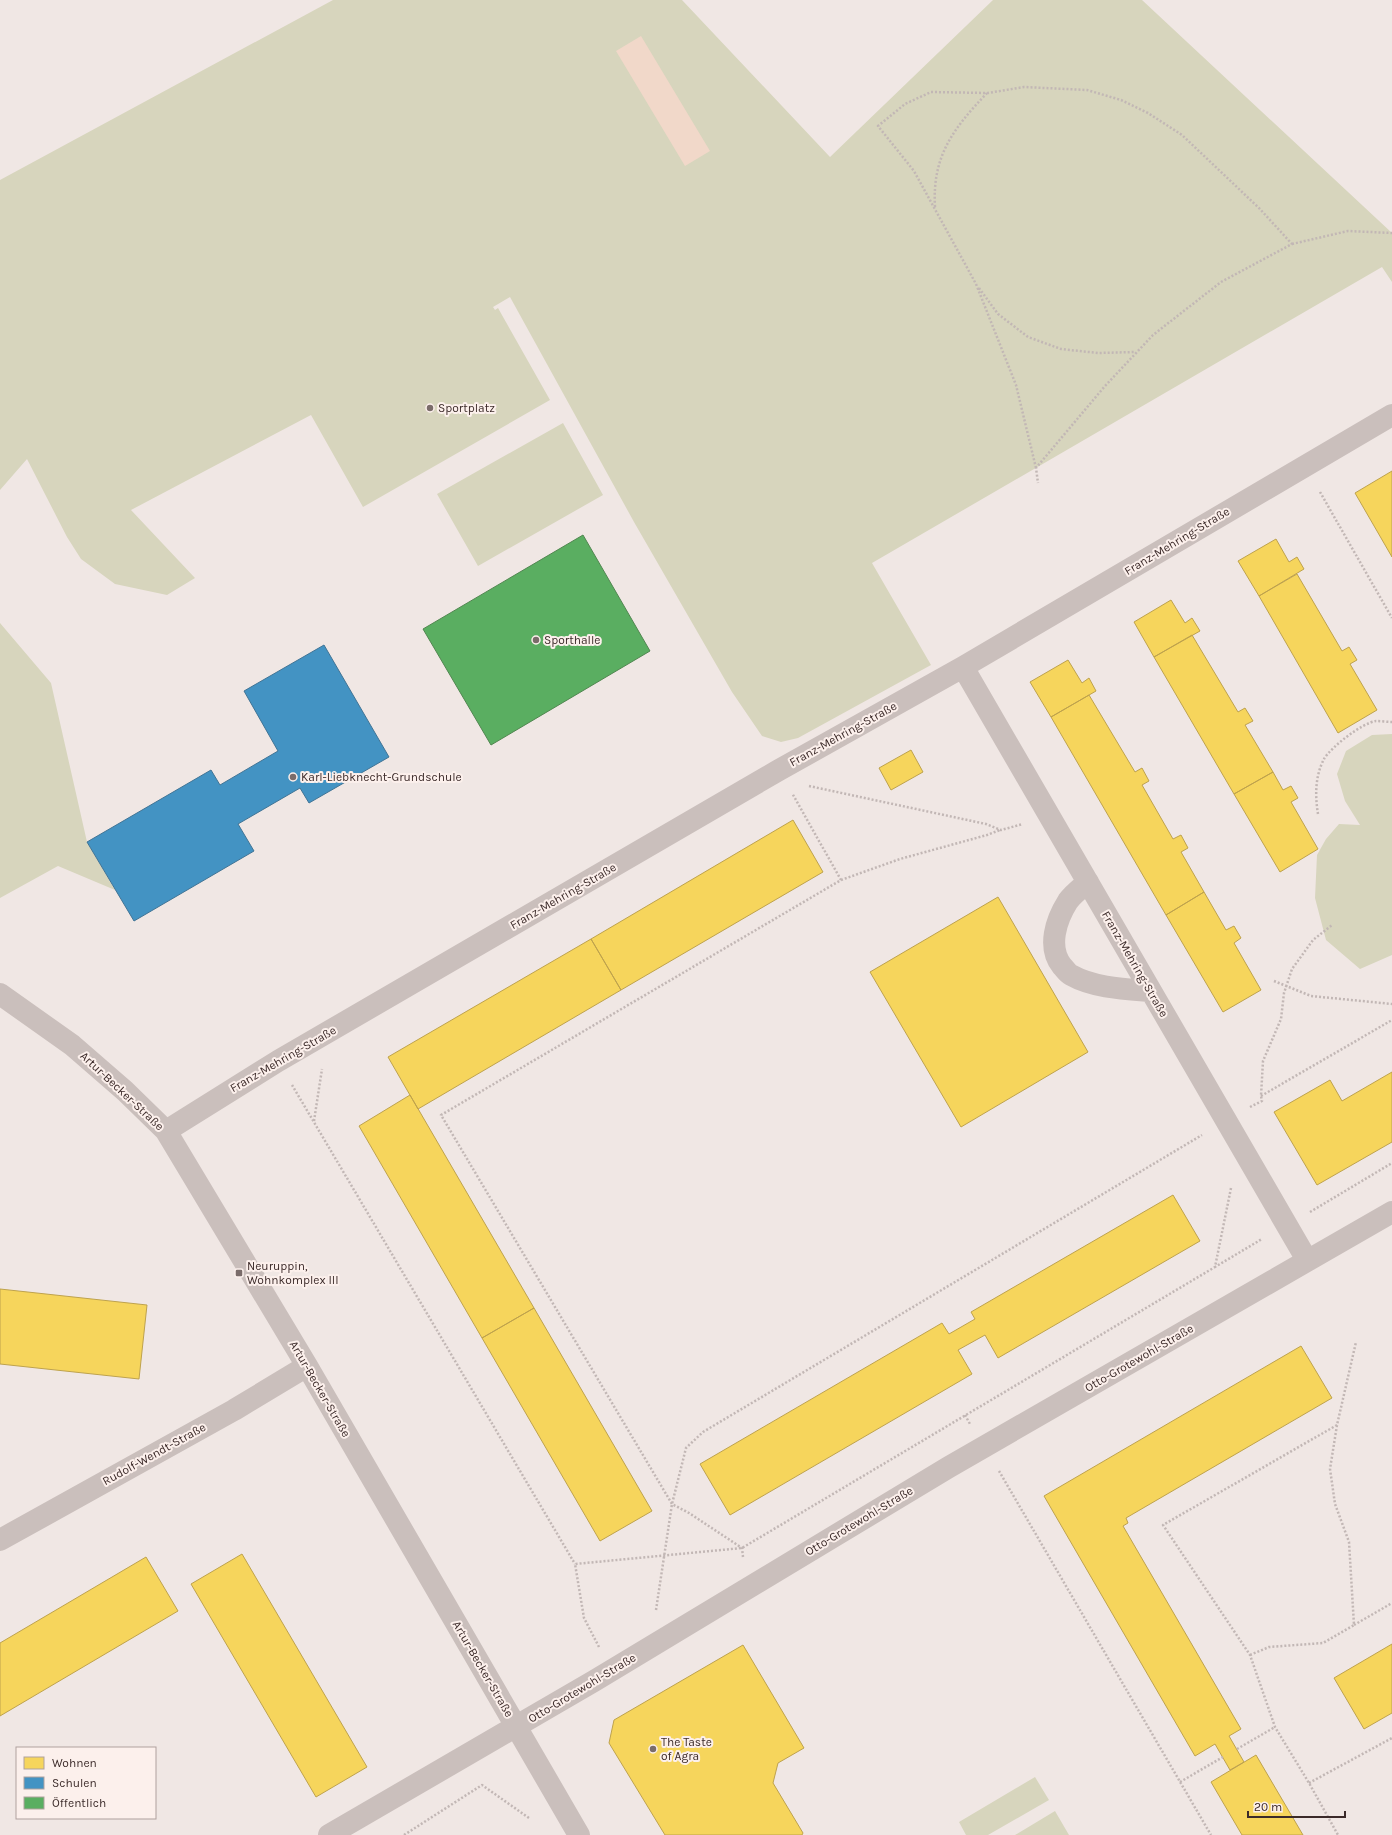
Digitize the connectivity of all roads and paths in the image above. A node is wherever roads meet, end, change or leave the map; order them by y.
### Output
1 (988, 93) junction
2 (935, 208) junction
3 (1392, 233) edge
4 (1292, 244) junction
5 (976, 284) junction
6 (1135, 352) junction
7 (1392, 415) edge
8 (1036, 468) junction
9 (1038, 483) dead end
10 (1320, 492) dead end
11 (1392, 618) edge
12 (963, 667) junction
13 (1392, 722) edge
14 (782, 776) junction
15 (1318, 814) dead end
16 (1050, 818) junction
17 (1001, 830) junction
18 (840, 880) junction
19 (1088, 882) junction
20 (1332, 925) dead end
21 (1274, 981) dead end
22 (1285, 987) junction
23 (1151, 991) junction
24 (0, 994) edge
25 (1392, 1004) edge
26 (1392, 1020) edge
27 (326, 1034) junction
28 (278, 1061) junction
29 (1261, 1096) junction
30 (1246, 1109) dead end
31 (314, 1122) junction
32 (166, 1131) junction
33 (1207, 1141) dead end
34 (1392, 1164) edge
35 (1228, 1182) dead end
36 (1392, 1212) edge
37 (1286, 1224) junction
38 (1307, 1260) junction
39 (1215, 1267) junction
40 (1356, 1342) dead end
41 (308, 1366) junction
42 (965, 1415) junction
43 (1337, 1425) junction
44 (984, 1447) junction
45 (672, 1504) junction
46 (0, 1540) edge
47 (742, 1548) junction
48 (663, 1556) junction
49 (575, 1564) junction
50 (1392, 1603) edge
51 (655, 1616) dead end
52 (1354, 1625) junction
53 (605, 1646) dead end
54 (1250, 1655) junction
55 (517, 1727) junction
56 (1275, 1727) junction
57 (1392, 1738) edge
58 (1237, 1749) dead end
59 (1223, 1757) dead end
60 (1180, 1782) junction
61 (1309, 1783) junction
62 (529, 1818) dead end
63 (329, 1835) edge
64 (404, 1835) edge
65 (580, 1835) edge
66 (1211, 1835) edge
67 (1338, 1835) edge

1 - 2 path
1 - 2 path
1 - 4 path
2 - 5 path
3 - 4 path
4 - 6 path
5 - 6 path
5 - 8 path
6 - 8 path
7 - 12 street, Franz-Mehring-Straße
8 - 9 path
10 - 11 path
12 - 14 street, Franz-Mehring-Straße
12 - 16 street, Franz-Mehring-Straße
13 - 15 path
14 - 17 path
14 - 18 path
14 - 27 street, Franz-Mehring-Straße
16 - 17 path
16 - 19 street, Franz-Mehring-Straße
17 - 18 path
18 - 45 path
19 - 23 street, Franz-Mehring-Straße
19 - 23 street
20 - 22 path
21 - 22 path
22 - 25 path
22 - 29 path
23 - 37 street, Franz-Mehring-Straße
24 - 32 street, Artur-Becker-Straße
26 - 29 path
27 - 28 street, Franz-Mehring-Straße
27 - 31 path
28 - 31 path
28 - 32 street, Franz-Mehring-Straße
29 - 30 path
31 - 49 path
32 - 41 street, Artur-Becker-Straße
33 - 45 path
34 - 37 path
35 - 39 path
36 - 38 street, Otto-Grotewohl-Straße
37 - 38 street, Franz-Mehring-Straße
37 - 39 path
38 - 44 street, Otto-Grotewohl-Straße
39 - 42 path
40 - 43 path
41 - 46 street, Rudolf-Wendt-Straße
41 - 55 street, Artur-Becker-Straße
42 - 44 path
42 - 47 path
43 - 52 path
43 - 54 path
44 - 55 street, Otto-Grotewohl-Straße
44 - 60 path
45 - 47 path
45 - 48 path
47 - 48 path
48 - 49 path
48 - 51 path
49 - 53 path
50 - 52 path
52 - 54 path
54 - 56 path
55 - 63 street, Otto-Grotewohl-Straße
55 - 65 street, Artur-Becker-Straße
56 - 58 path
56 - 61 path
57 - 61 path
59 - 60 path
60 - 66 path
61 - 67 path
62 - 64 path

